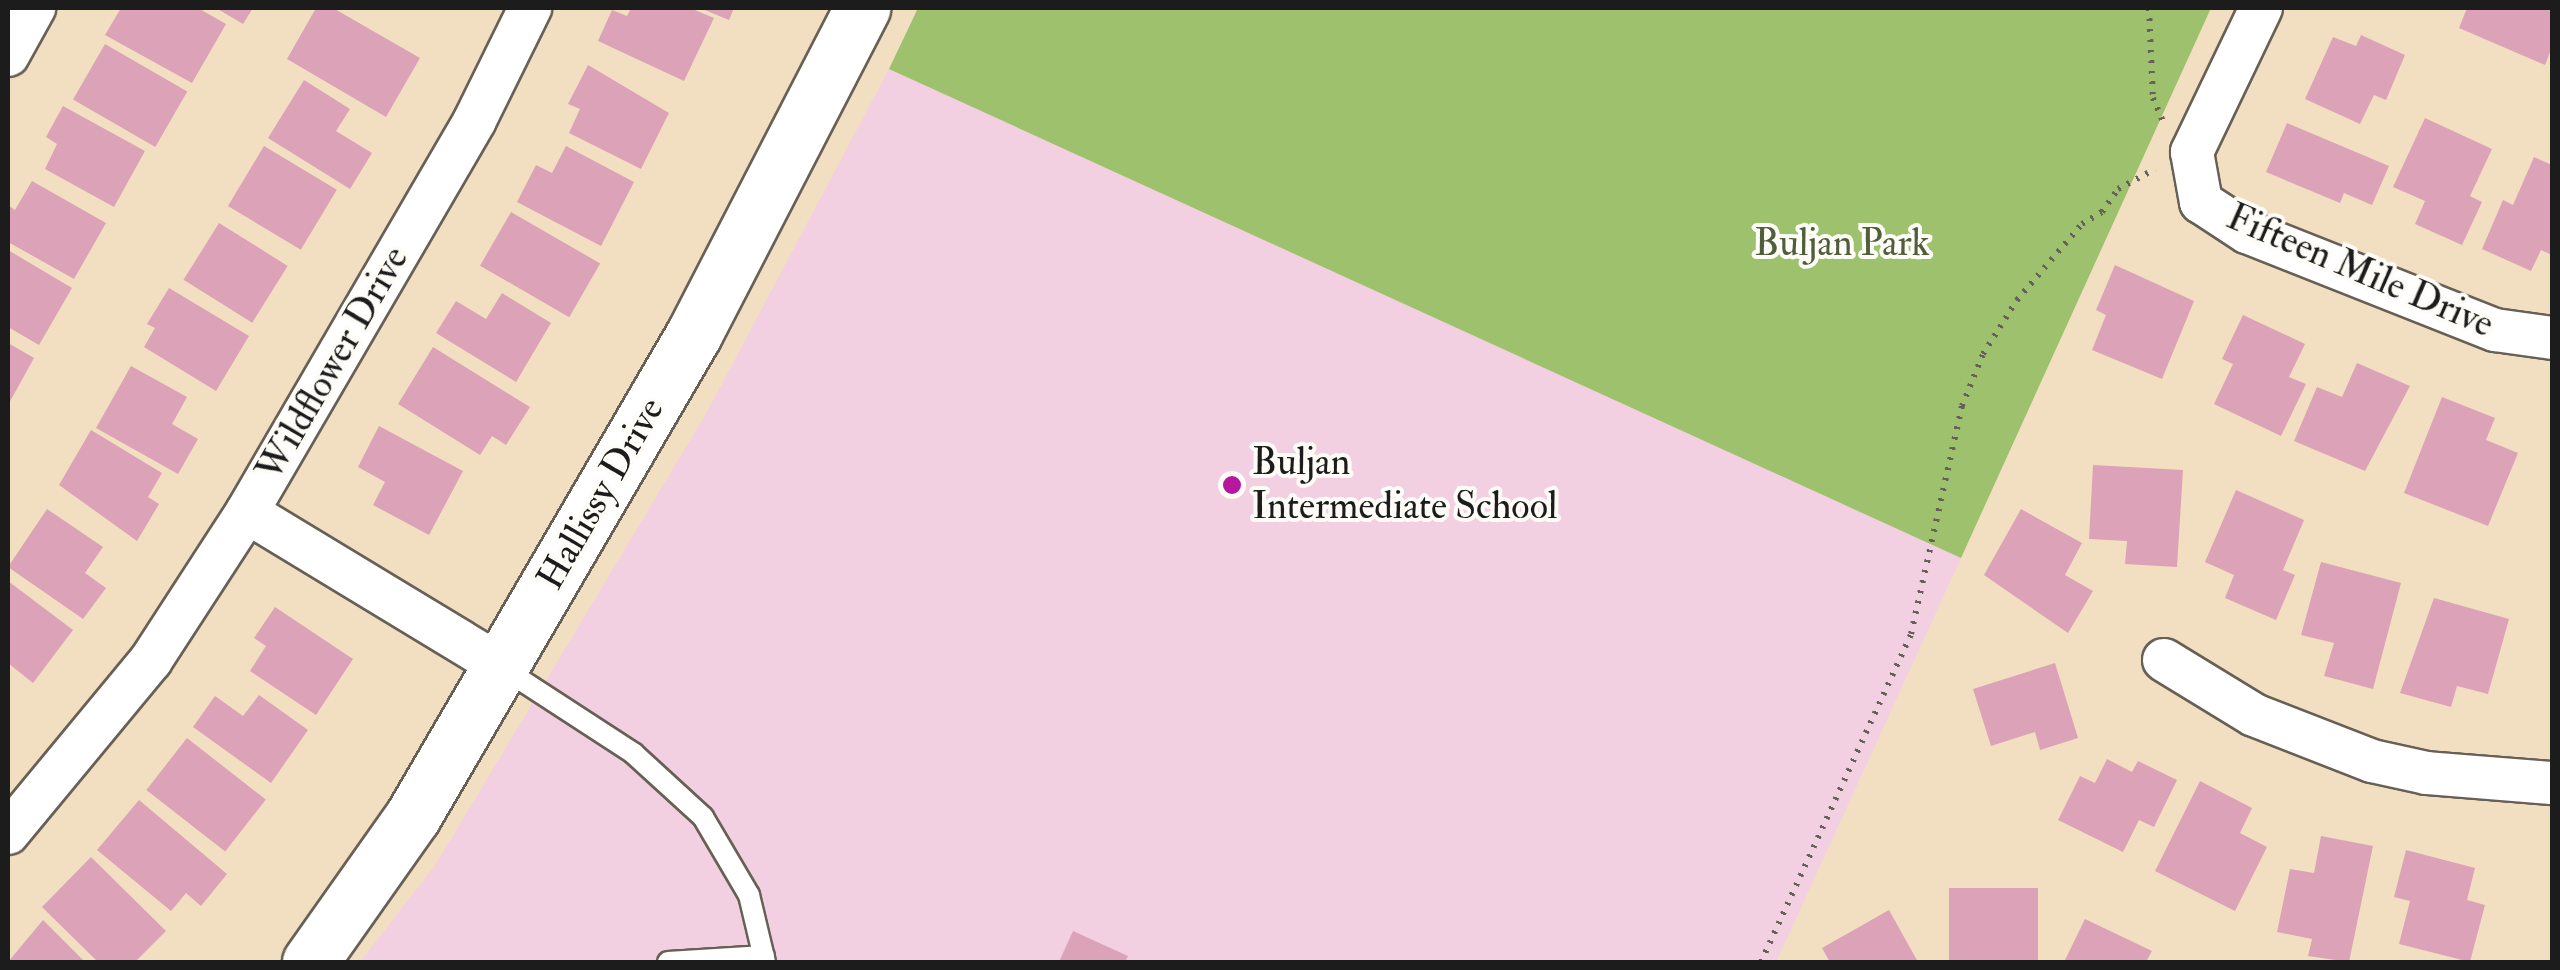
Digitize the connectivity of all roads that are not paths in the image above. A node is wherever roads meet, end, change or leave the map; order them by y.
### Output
1 (34, 8) edge
2 (862, 8) edge
3 (2262, 8) edge
4 (519, 11) edge
5 (8, 55) edge
6 (2552, 338) edge
7 (247, 512) junction
8 (2164, 660) dead end
9 (500, 666) junction
10 (2552, 783) edge
11 (8, 833) edge
12 (764, 959) edge
13 (310, 962) edge
14 (668, 962) edge

1 - 5 street
2 - 9 street, Hallissy Drive
3 - 6 street, Fifteen Mile Drive
4 - 7 street, Wildflower Drive
7 - 9 street, Wildflower Drive
7 - 11 street
8 - 10 street
9 - 12 lane
9 - 13 street, Hallissy Drive
12 - 14 lane

